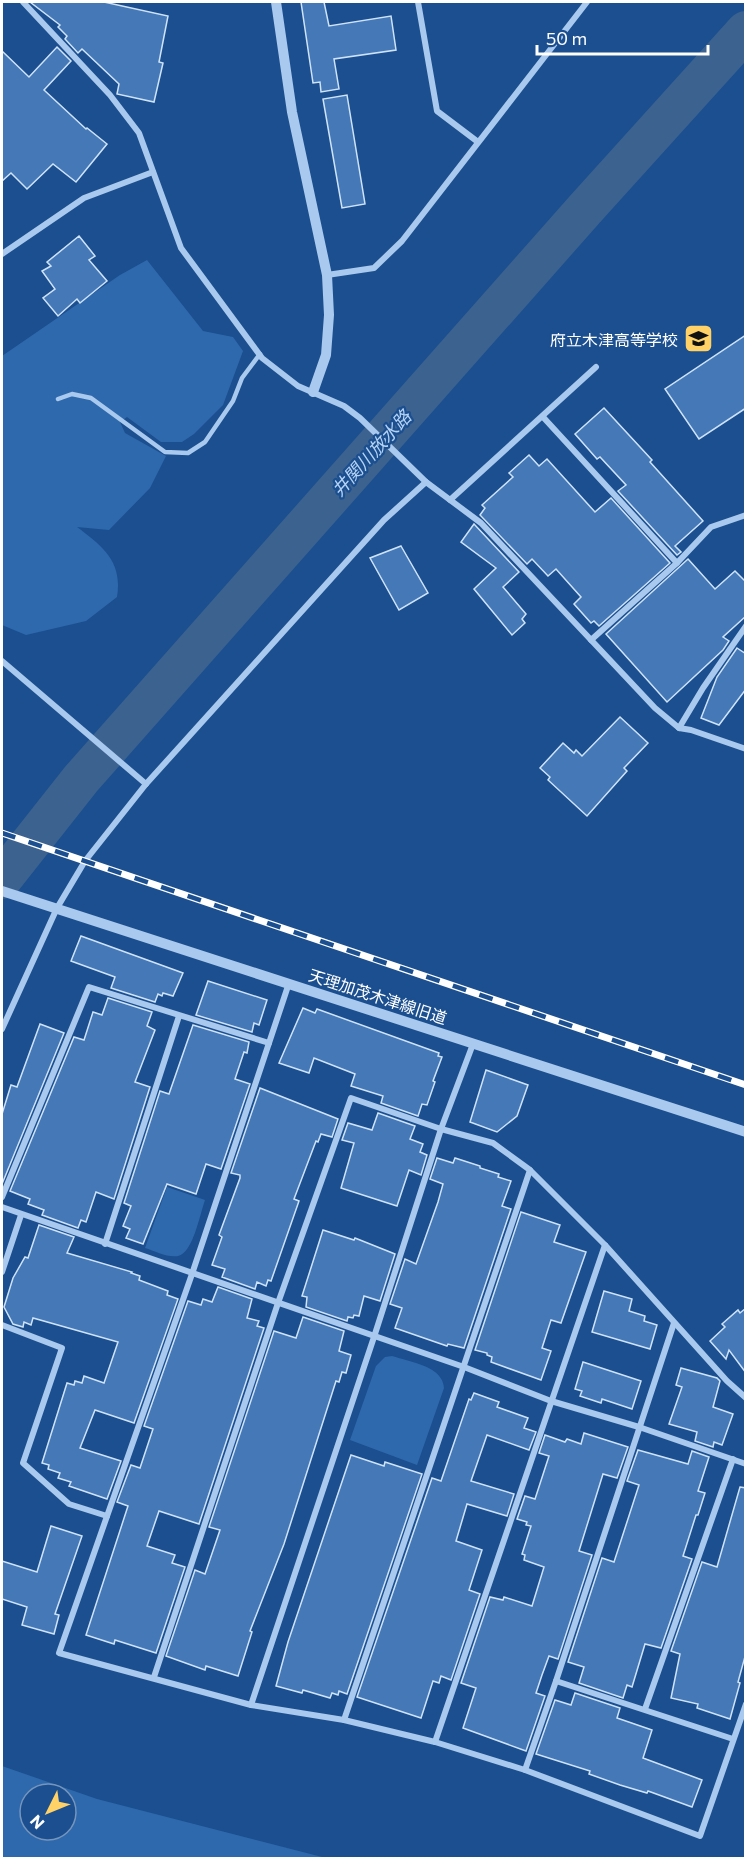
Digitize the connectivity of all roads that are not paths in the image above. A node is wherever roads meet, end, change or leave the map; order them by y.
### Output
1 (23, 2) edge
2 (276, 2) edge
3 (418, 2) edge
4 (587, 2) edge
5 (478, 142) junction
6 (153, 172) junction
7 (2, 254) edge
8 (327, 275) junction
9 (260, 354) junction
10 (597, 367) dead end
11 (313, 392) junction
12 (58, 399) dead end
13 (543, 417) junction
14 (426, 482) junction
15 (450, 500) junction
16 (746, 515) edge
17 (677, 563) junction
18 (746, 626) edge
19 (591, 640) junction
20 (2, 661) edge
21 (679, 728) junction
22 (746, 749) edge
23 (146, 784) junction
24 (2, 891) edge
25 (57, 908) junction
26 (290, 983) junction
27 (180, 1016) junction
28 (2, 1029) edge
29 (269, 1043) junction
30 (473, 1044) junction
31 (441, 1129) junction
32 (746, 1132) edge
33 (530, 1170) junction
34 (2, 1197) edge
35 (2, 1207) edge
36 (21, 1215) junction
37 (105, 1244) junction
38 (605, 1245) junction
39 (2, 1272) edge
40 (192, 1274) junction
41 (278, 1303) junction
42 (674, 1323) junction
43 (2, 1325) edge
44 (374, 1336) junction
45 (464, 1367) junction
46 (746, 1398) edge
47 (551, 1401) junction
48 (639, 1427) junction
49 (733, 1460) junction
50 (746, 1464) edge
51 (107, 1516) junction
52 (154, 1677) junction
53 (556, 1681) junction
54 (746, 1704) edge
55 (251, 1705) junction
56 (645, 1709) junction
57 (344, 1720) junction
58 (733, 1739) junction
59 (435, 1742) junction
60 (525, 1770) junction

1 - 6 street
2 - 8 street
3 - 5 street
4 - 5 street
5 - 8 street
6 - 7 street
6 - 9 street
8 - 11 street
9 - 11 street
9 - 12 lane
10 - 13 street
11 - 14 street
13 - 15 street
13 - 17 street
14 - 15 street
14 - 23 street
15 - 19 street
16 - 17 street
17 - 19 street
18 - 21 street
19 - 21 street
20 - 23 street
21 - 22 street
23 - 25 street
24 - 25 street, 天理加茂木津線旧道
25 - 26 street, 天理加茂木津線旧道
25 - 28 street
26 - 29 street
26 - 30 street, 天理加茂木津線旧道
27 - 29 street
27 - 34 street
27 - 37 street
29 - 40 street
30 - 31 street
30 - 32 street, 天理加茂木津線旧道
31 - 33 street
31 - 41 street
31 - 44 street
33 - 38 street
33 - 45 street
35 - 36 street
36 - 37 street
36 - 39 street
37 - 40 street
38 - 42 street
38 - 47 street
40 - 41 street
40 - 51 street
41 - 44 street
41 - 52 street
42 - 46 street
42 - 48 street
43 - 51 street
44 - 45 street
44 - 55 street
45 - 47 street
45 - 57 street
47 - 48 street
47 - 59 street
48 - 49 street
48 - 53 street
49 - 50 street
49 - 56 street
51 - 52 street
52 - 55 street
53 - 56 street
53 - 60 street
54 - 58 street
55 - 57 street
56 - 58 street
57 - 59 street
58 - 60 street
59 - 60 street

